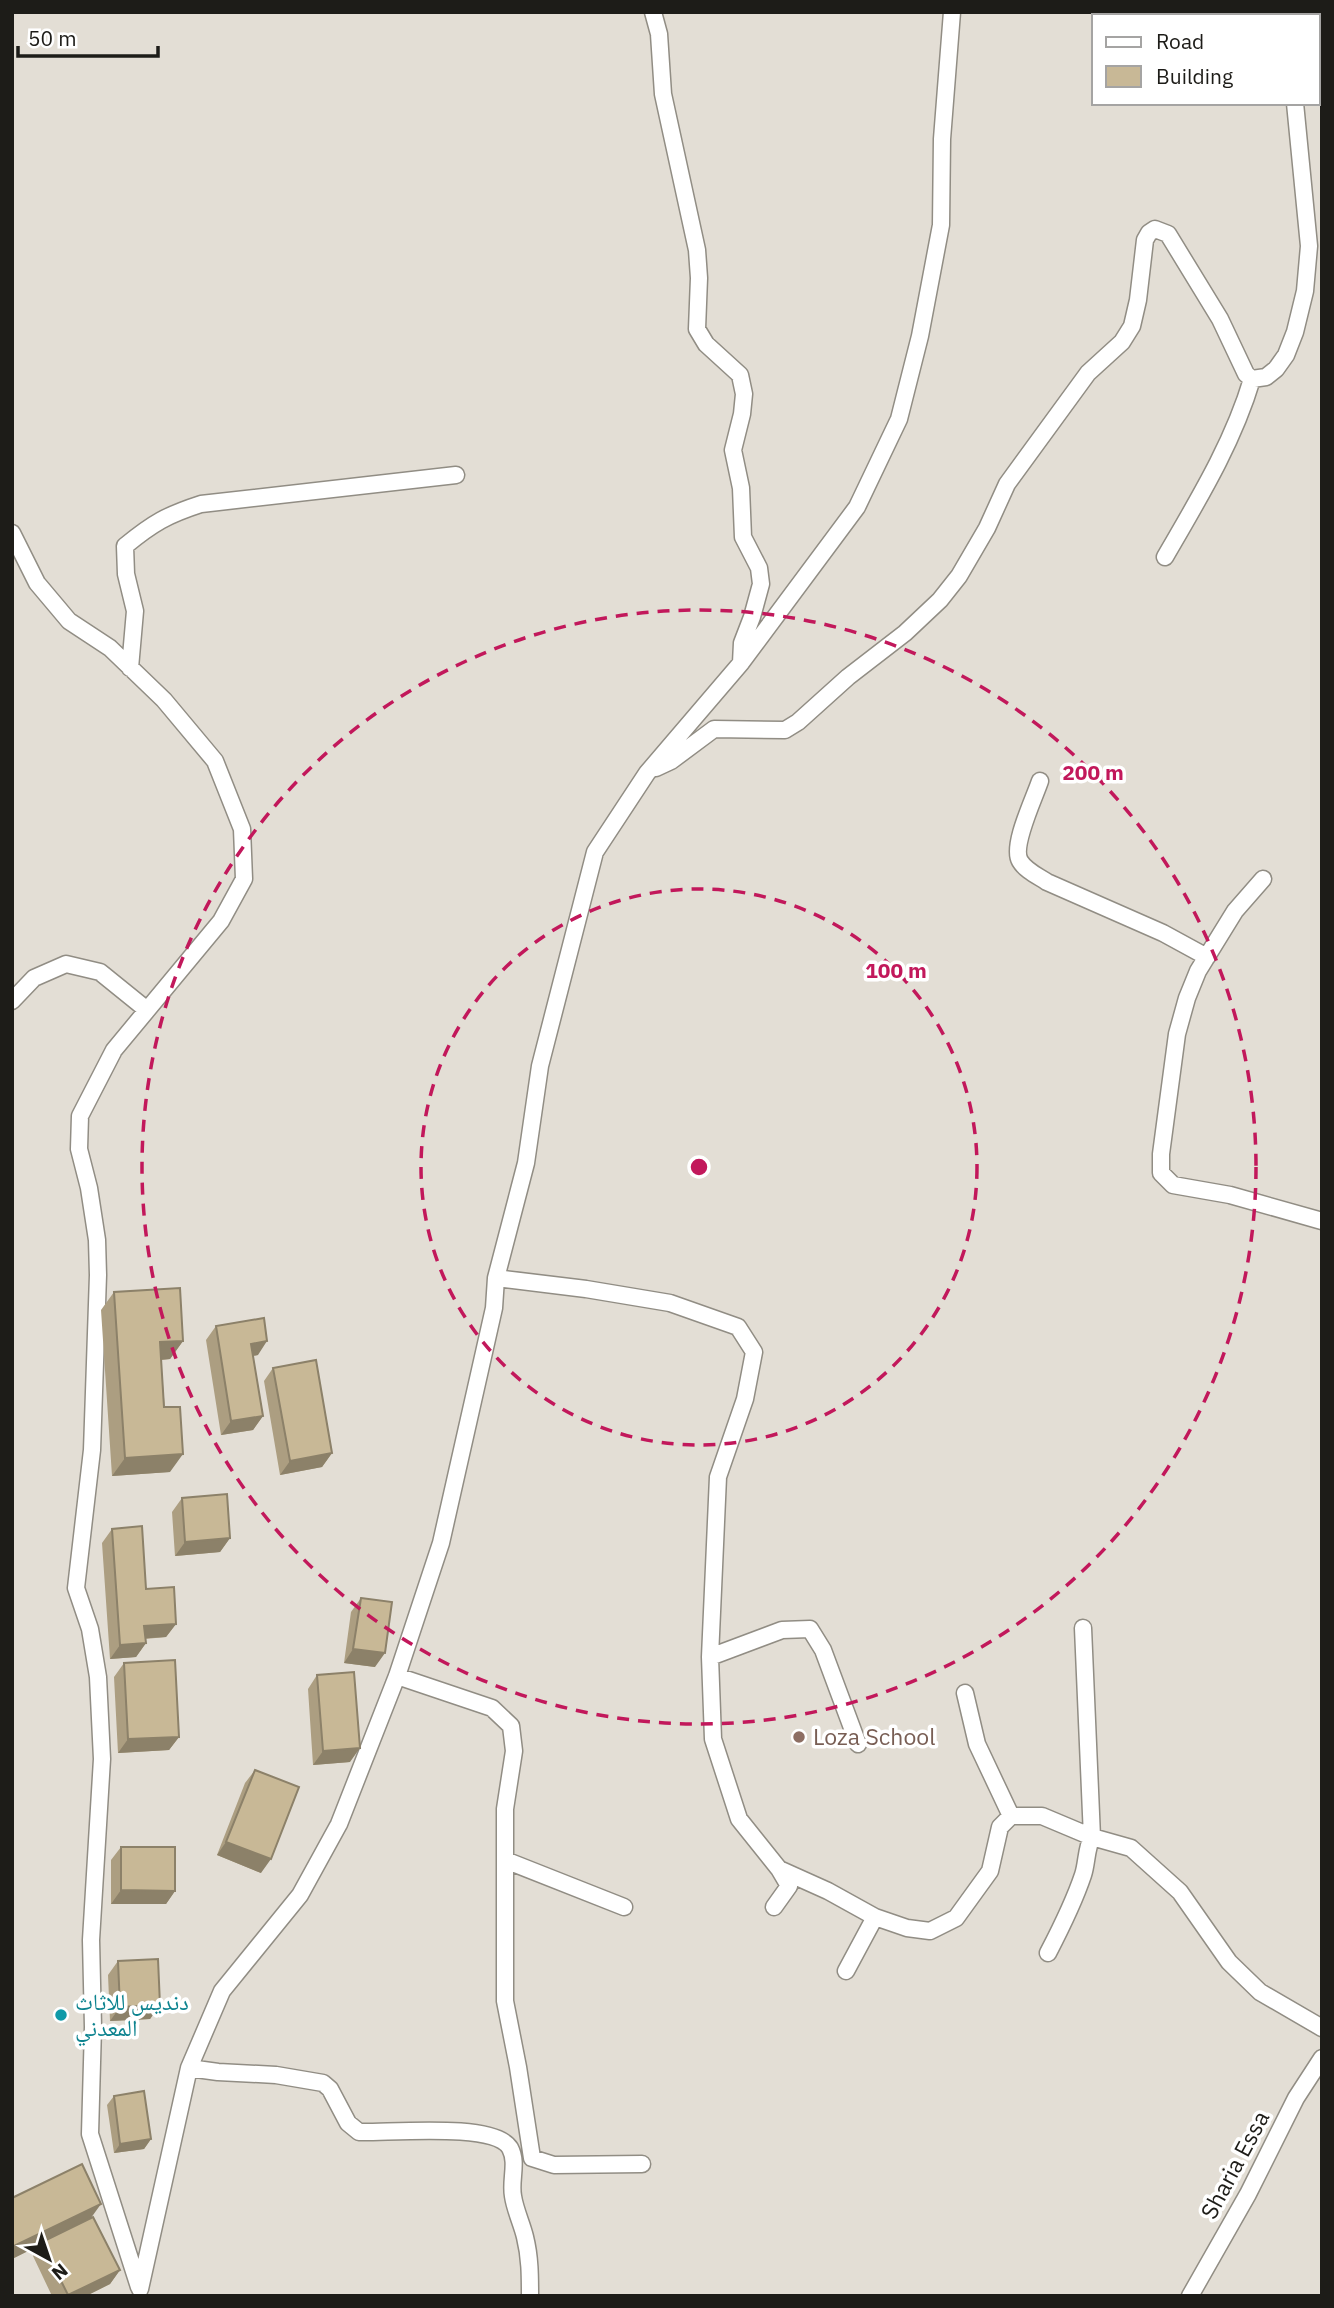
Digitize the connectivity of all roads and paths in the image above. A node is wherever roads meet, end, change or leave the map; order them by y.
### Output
1 (653, 12) edge
2 (952, 12) edge
3 (1295, 105) edge
4 (1252, 379) junction
5 (456, 475) dead end
6 (12, 533) edge
7 (1165, 557) dead end
8 (741, 663) junction
9 (130, 668) junction
10 (647, 773) junction
11 (1041, 781) dead end
12 (1264, 879) dead end
13 (1207, 957) junction
14 (12, 1001) edge
15 (147, 1010) junction
16 (1322, 1221) edge
17 (496, 1278) junction
18 (1083, 1628) dead end
19 (710, 1657) junction
20 (397, 1676) junction
21 (965, 1693) dead end
22 (858, 1744) dead end
23 (1011, 1816) junction
24 (1092, 1837) junction
25 (505, 1860) junction
26 (779, 1870) junction
27 (624, 1907) dead end
28 (774, 1907) dead end
29 (875, 1917) junction
30 (1048, 1953) dead end
31 (846, 1971) dead end
32 (1322, 2028) edge
33 (1322, 2058) edge
34 (188, 2068) junction
35 (642, 2164) dead end
36 (141, 2293) edge
37 (530, 2296) edge
38 (1190, 2296) edge

1 - 8 street
2 - 8 street
3 - 4 street
4 - 7 street
4 - 10 street
5 - 9 street
6 - 9 street
8 - 10 street
9 - 15 street
10 - 17 street
11 - 13 street
12 - 13 street
13 - 16 street
14 - 15 street
15 - 36 street
17 - 19 street
17 - 20 street
18 - 24 street
19 - 22 street
19 - 26 street
20 - 25 street
20 - 34 street
21 - 23 street
23 - 24 street
23 - 29 street
24 - 30 street
24 - 32 street
25 - 27 street
25 - 35 street
26 - 28 street
26 - 29 street
29 - 31 street
33 - 38 street, Sharia Essa
34 - 36 street
34 - 37 street

